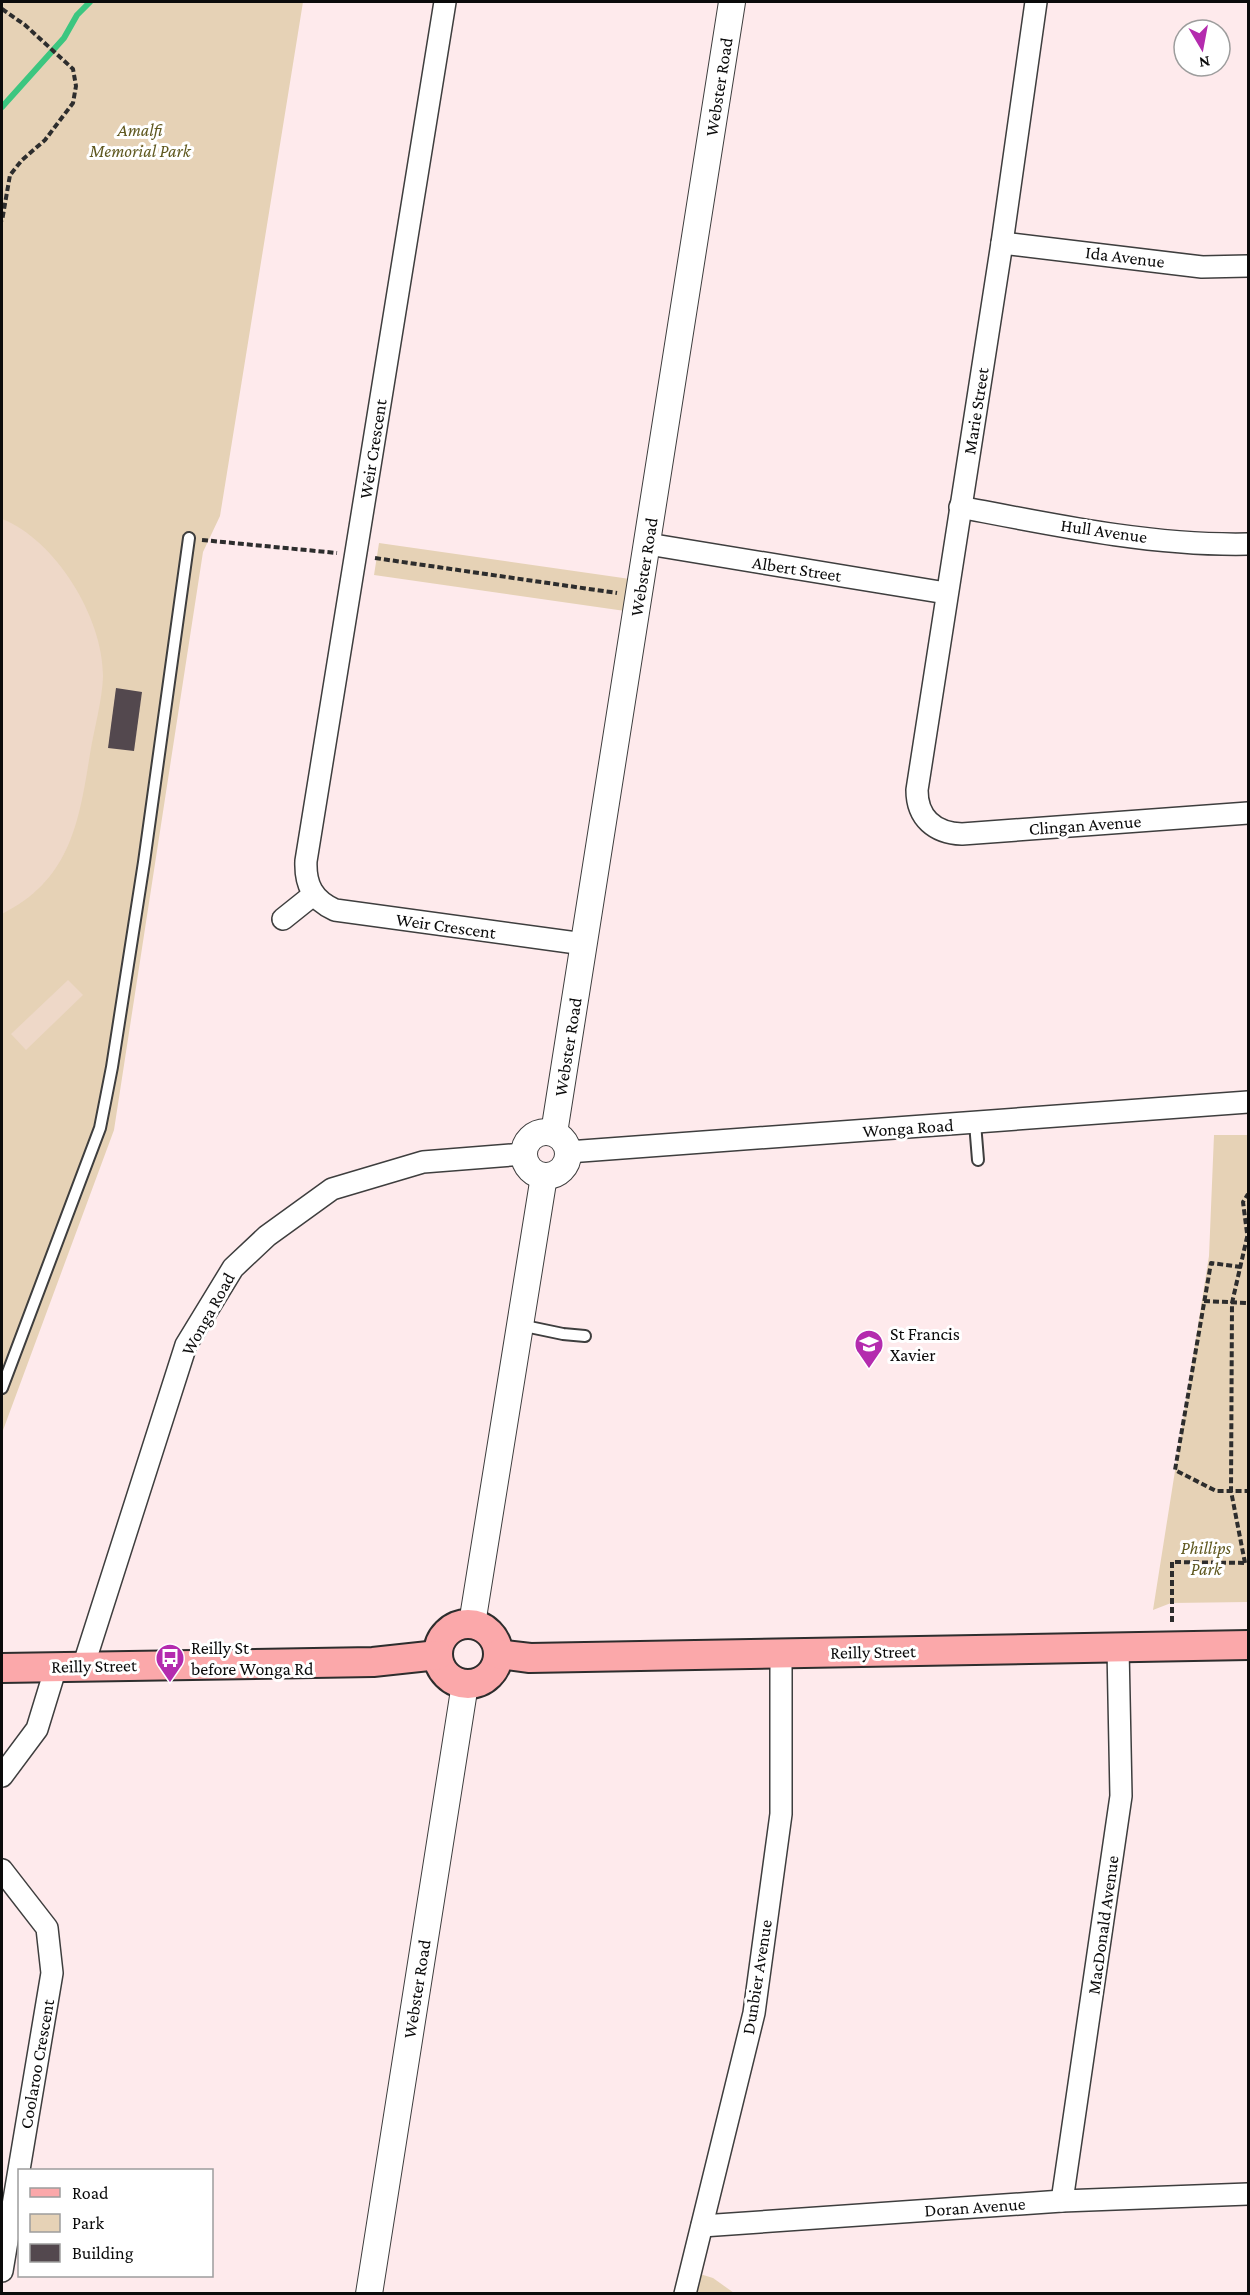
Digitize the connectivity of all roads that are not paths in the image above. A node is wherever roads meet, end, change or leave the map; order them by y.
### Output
1 (445, 2) edge
2 (732, 2) edge
3 (1036, 2) edge
4 (1002, 243) junction
5 (1248, 266) edge
6 (960, 507) junction
7 (189, 538) road end
8 (648, 544) junction
9 (1248, 544) edge
10 (946, 593) junction
11 (1248, 813) edge
12 (926, 819) joint
13 (313, 895) junction
14 (283, 920) dead end
15 (584, 944) junction
16 (1248, 1102) edge
17 (975, 1123) junction
18 (561, 1143) junction
19 (524, 1154) junction
20 (978, 1160) dead end
21 (544, 1176) junction
22 (520, 1324) junction
23 (585, 1336) dead end
24 (2, 1388) edge
25 (472, 1624) junction
26 (1248, 1645) edge
27 (1118, 1647) junction
28 (498, 1654) junction
29 (781, 1654) junction
30 (438, 1655) junction
31 (69, 1666) junction
32 (2, 1668) edge
33 (465, 1684) junction
34 (2, 1776) edge
35 (2, 1870) edge
36 (19, 2169) edge
37 (18, 2176) edge
38 (1248, 2194) edge
39 (1062, 2200) junction
40 (702, 2226) junction
41 (2, 2271) edge
42 (369, 2294) edge
43 (685, 2294) edge

1 - 13 street, Weir Crescent
2 - 8 street, Webster Road
3 - 4 street, Marie Street
4 - 5 street, Ida Avenue
4 - 6 street, Marie Street
6 - 9 street, Hull Avenue
6 - 10 street, Marie Street
7 - 24 lane
8 - 10 street, Albert Street
8 - 15 street, Webster Road
10 - 12 street, Marie Street
11 - 12 street, Clingan Avenue
13 - 14 street
13 - 15 street, Weir Crescent
15 - 18 street, Webster Road
16 - 17 street, Wonga Road
17 - 18 street, Wonga Road
17 - 20 lane
18 - 19 street
18 - 21 street
19 - 21 street
19 - 31 street, Wonga Road
21 - 22 street
22 - 23 lane
22 - 25 street
25 - 28 main road
25 - 30 main road
26 - 27 main road, Reilly Street
27 - 29 main road, Reilly Street
27 - 39 street, MacDonald Avenue
28 - 29 main road, Reilly Street
28 - 33 main road
29 - 40 street, Dunbier Avenue
30 - 31 main road, Reilly Street
30 - 33 main road
31 - 32 main road, Reilly Street
31 - 34 street, Wonga Road
33 - 42 street, Webster Road
35 - 36 street, Coolaroo Crescent
37 - 41 street, Coolaroo Crescent
38 - 39 street, Doran Avenue
39 - 40 street, Doran Avenue
40 - 43 street, Dunbier Avenue

